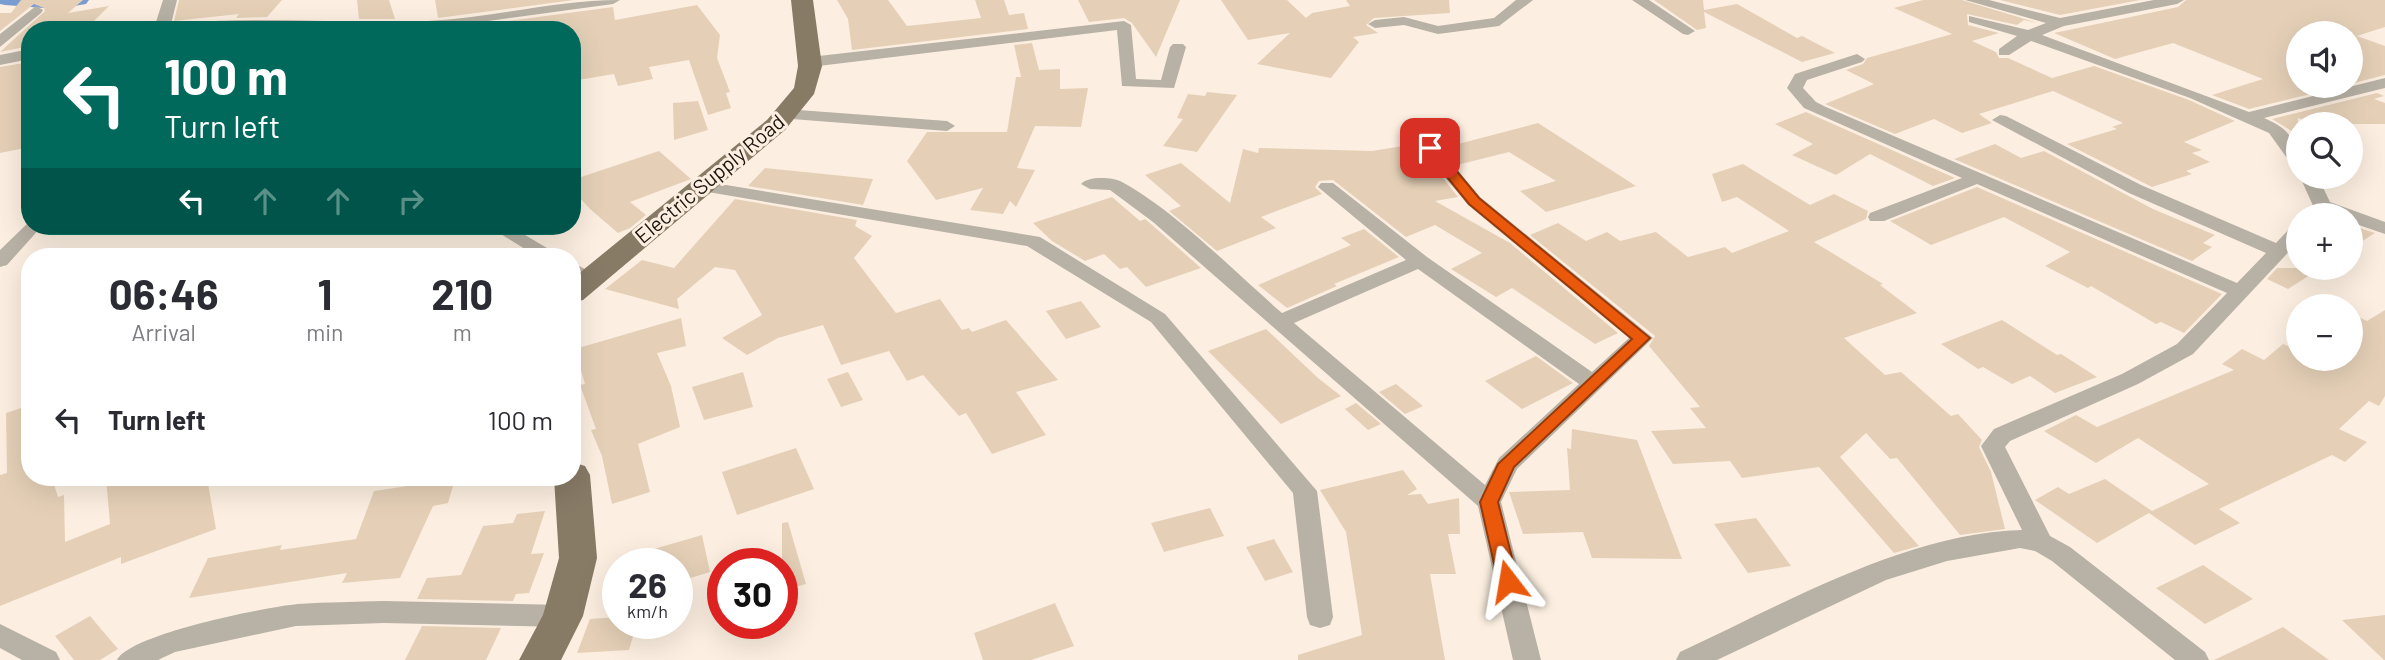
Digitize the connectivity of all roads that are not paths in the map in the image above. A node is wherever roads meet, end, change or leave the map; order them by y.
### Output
1 (170, 0) edge
2 (613, 0) edge
3 (802, 0) edge
4 (1526, 0) edge
5 (1639, 0) edge
6 (1972, 0) edge
7 (2177, 0) edge
8 (2148, 3) edge
9 (36, 10) dead end
10 (1974, 19) dead end
11 (24, 21) edge
12 (161, 21) edge
13 (459, 21) edge
14 (2060, 22) junction
15 (21, 23) edge
16 (1375, 24) dead end
17 (1688, 31) dead end
18 (2029, 35) junction
19 (0, 42) edge
20 (1178, 47) dead end
21 (2004, 52) dead end
22 (21, 56) edge
23 (0, 60) edge
24 (1857, 60) dead end
25 (810, 62) junction
26 (2385, 83) edge
27 (785, 114) junction
28 (2249, 117) junction
29 (2000, 120) dead end
30 (947, 126) dead end
31 (2286, 144) edge
32 (1430, 148) dead end
33 (1980, 177) junction
34 (1090, 184) dead end
35 (702, 186) junction
36 (1326, 187) dead end
37 (1877, 217) dead end
38 (25, 235) edge
39 (513, 235) edge
40 (2286, 244) edge
41 (536, 248) edge
42 (2280, 251) junction
43 (0, 261) edge
44 (1420, 261) junction
45 (583, 273) edge
46 (2239, 291) junction
47 (1278, 322) junction
48 (1593, 383) junction
49 (573, 486) edge
50 (1489, 502) junction
51 (2041, 542) junction
52 (563, 617) junction
53 (1320, 617) dead end
54 (0, 635) edge
55 (46, 660) edge
56 (131, 660) edge
57 (540, 660) edge
58 (1527, 660) edge
59 (1690, 660) edge
60 (2195, 660) edge

1 - 12 street
2 - 13 street
3 - 25 main road, Electric Supply Road
4 - 16 street
5 - 17 street
6 - 14 street
7 - 8 street
8 - 14 street
9 - 11 street
10 - 18 street
14 - 18 street
15 - 19 street
18 - 21 street
18 - 28 street
20 - 25 street
22 - 23 street
24 - 33 street
25 - 27 main road, Electric Supply Road
26 - 28 street
27 - 30 street
27 - 35 main road, Electric Supply Road
28 - 31 street
29 - 42 street
32 - 48 street
33 - 37 street
33 - 46 street
34 - 47 street
35 - 45 main road, Electric Supply Road
35 - 53 street
36 - 44 street
38 - 43 street
39 - 41 street
40 - 42 street
42 - 46 street
44 - 47 street
44 - 48 street
46 - 51 street
47 - 50 street
48 - 50 street
49 - 52 main road
50 - 58 street
51 - 59 street
51 - 60 street
52 - 56 street
52 - 57 main road
54 - 55 street

